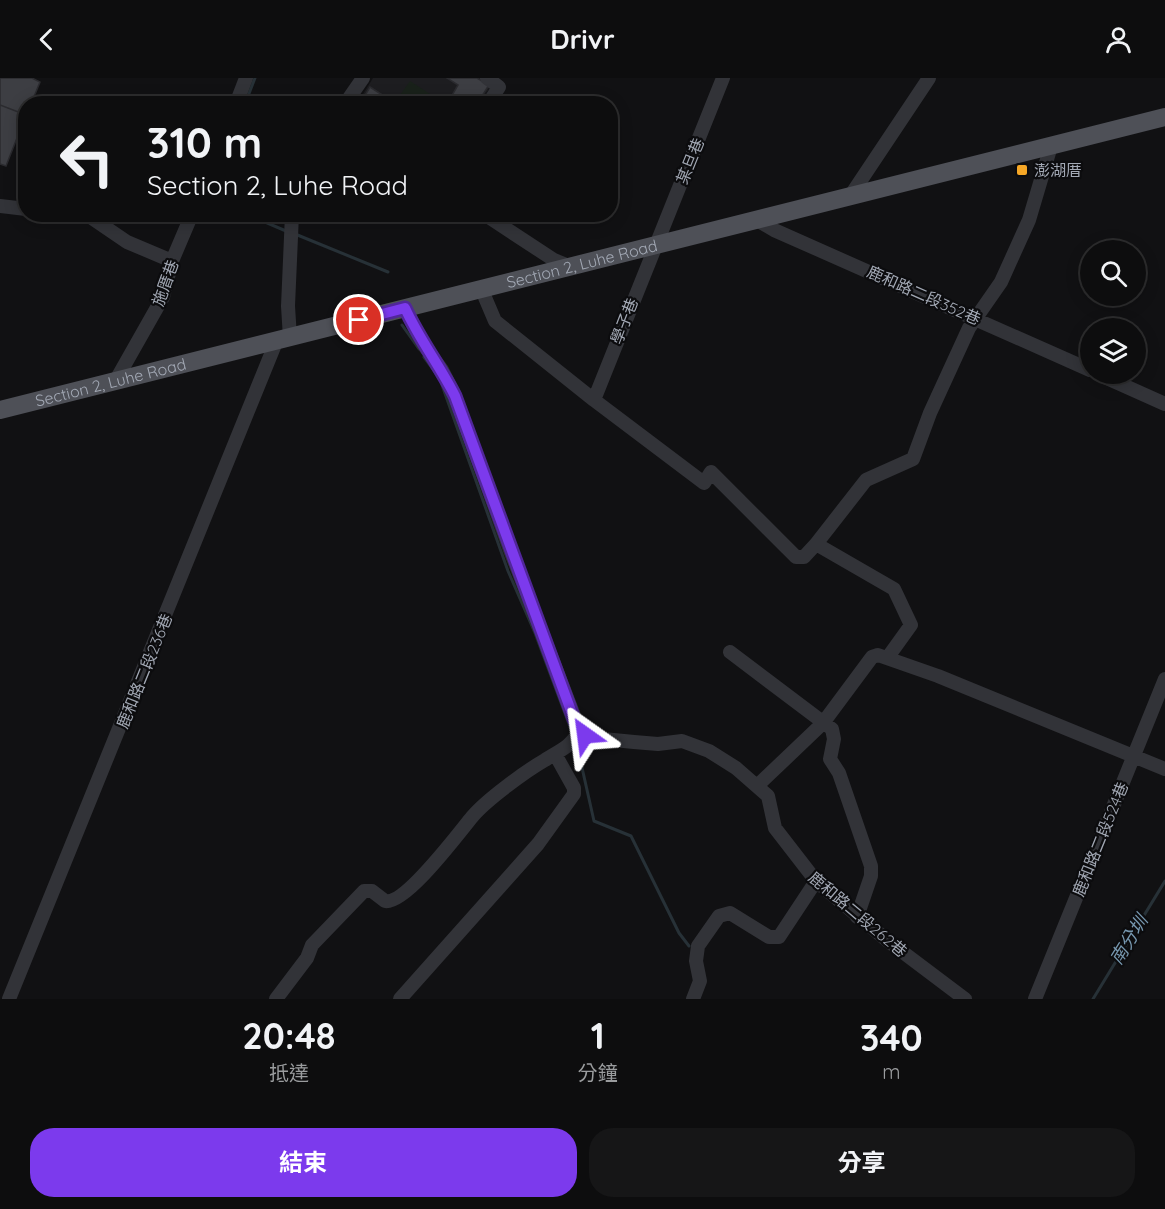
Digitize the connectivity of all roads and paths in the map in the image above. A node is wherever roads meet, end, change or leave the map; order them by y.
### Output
1 (246, 78) edge
2 (361, 78) edge
3 (487, 78) edge
4 (723, 78) edge
5 (929, 78) edge
6 (239, 96) edge
7 (350, 96) edge
8 (493, 96) edge
9 (1165, 117) edge
10 (1051, 146) junction
11 (851, 195) junction
12 (0, 206) edge
13 (18, 208) edge
14 (757, 220) junction
15 (98, 222) edge
16 (189, 222) edge
17 (292, 222) edge
18 (496, 222) edge
19 (657, 243) junction
20 (172, 261) junction
21 (571, 267) junction
22 (481, 288) junction
23 (405, 308) junction
24 (976, 318) junction
25 (283, 340) junction
26 (1080, 365) edge
27 (116, 380) junction
28 (1120, 384) edge
29 (594, 400) junction
30 (1165, 404) edge
31 (0, 410) edge
32 (816, 544) junction
33 (730, 652) dead end
34 (888, 657) junction
35 (1165, 679) edge
36 (823, 723) junction
37 (580, 731) junction
38 (555, 754) junction
39 (1133, 756) junction
40 (1165, 769) edge
41 (758, 785) junction
42 (816, 881) junction
43 (857, 917) junction
44 (9, 999) edge
45 (276, 999) edge
46 (400, 999) edge
47 (693, 999) edge
48 (965, 999) edge
49 (1035, 999) edge

1 - 6 street
2 - 7 street
3 - 8 street
4 - 19 street, 某旦巷
5 - 11 street
9 - 10 main road, Section 2, Luhe Road
10 - 11 main road, Section 2, Luhe Road
10 - 24 street
11 - 14 main road, Section 2, Luhe Road
12 - 13 street
14 - 19 main road, Section 2, Luhe Road
14 - 24 street, 鹿和路二段352巷
15 - 20 street
16 - 20 street, 施厝巷
17 - 25 street
18 - 21 street
19 - 21 main road, Section 2, Luhe Road
19 - 29 street, 學子巷
20 - 27 street, 施厝巷
21 - 22 main road, Section 2, Luhe Road
22 - 23 main road, Section 2, Luhe Road
22 - 29 street
23 - 25 main road, Section 2, Luhe Road
23 - 37 street
24 - 26 street, 鹿和路二段352巷
24 - 32 street
25 - 27 main road, Section 2, Luhe Road
25 - 44 street, 鹿和路二段236巷
27 - 31 main road, Section 2, Luhe Road
28 - 30 street
29 - 32 street
32 - 34 street
33 - 36 street
34 - 36 street
34 - 39 street
35 - 39 street, 鹿和路二段524巷
36 - 41 street
36 - 43 street
37 - 38 street
37 - 41 street, 鹿和路二段262巷
38 - 45 street
38 - 46 street
39 - 40 street
39 - 49 street, 鹿和路二段524巷
41 - 42 street, 鹿和路二段262巷
42 - 43 street, 鹿和路二段262巷
42 - 47 street
43 - 48 street, 鹿和路二段262巷

